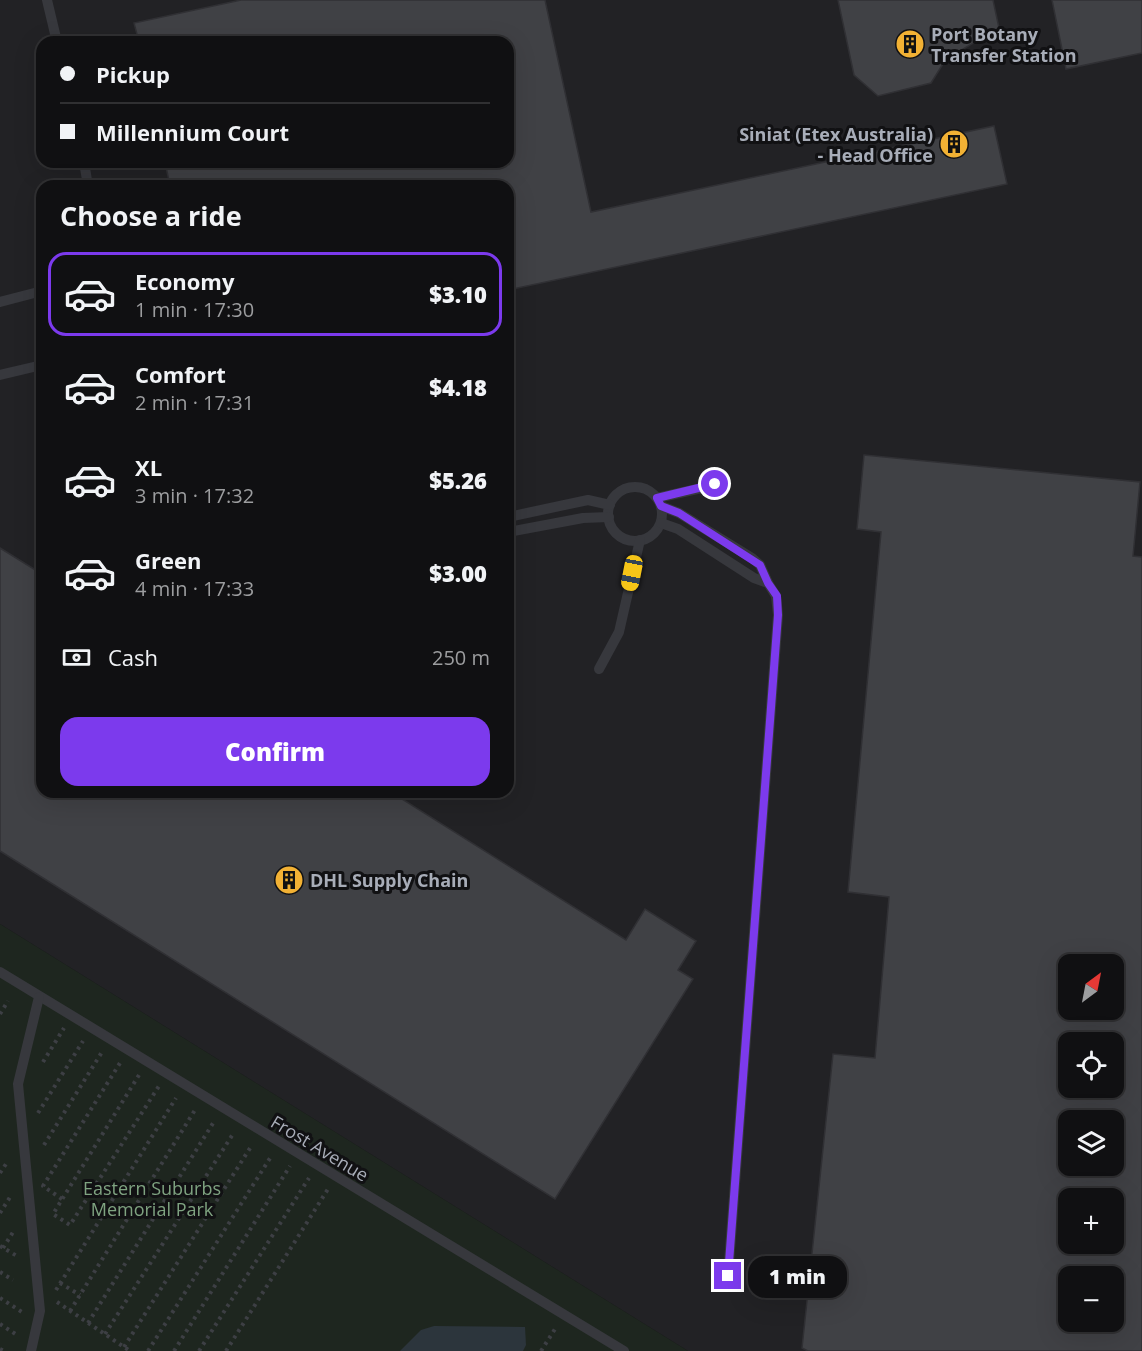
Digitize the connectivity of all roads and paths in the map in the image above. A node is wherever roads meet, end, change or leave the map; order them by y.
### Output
1 (47, 0) edge
2 (56, 36) edge
3 (36, 293) edge
4 (0, 302) edge
5 (36, 366) edge
6 (0, 375) edge
7 (715, 484) dead end
8 (659, 502) junction
9 (610, 505) junction
10 (514, 516) edge
11 (609, 517) junction
12 (661, 523) junction
13 (514, 531) edge
14 (640, 540) junction
15 (768, 583) junction
16 (599, 669) dead end
17 (0, 972) edge
18 (39, 997) junction
19 (8, 1001) dead end
20 (0, 1014) edge
21 (68, 1023) dead end
22 (87, 1035) dead end
23 (105, 1047) dead end
24 (124, 1057) dead end
25 (39, 1068) dead end
26 (142, 1069) dead end
27 (162, 1081) dead end
28 (180, 1093) dead end
29 (198, 1104) dead end
30 (37, 1114) dead end
31 (217, 1116) dead end
32 (236, 1128) dead end
33 (255, 1140) dead end
34 (44, 1145) dead end
35 (274, 1151) dead end
36 (292, 1163) dead end
37 (311, 1174) dead end
38 (330, 1186) dead end
39 (62, 1199) junction
40 (0, 1272) edge
41 (728, 1276) dead end
42 (13, 1280) dead end
43 (60, 1282) junction
44 (80, 1295) junction
45 (0, 1298) edge
46 (70, 1311) junction
47 (23, 1312) dead end
48 (88, 1323) junction
49 (557, 1326) dead end
50 (105, 1334) junction
51 (124, 1347) junction
52 (31, 1351) edge
53 (130, 1351) edge
54 (148, 1351) edge
55 (174, 1351) edge
56 (199, 1351) edge
57 (226, 1351) edge
58 (541, 1351) edge
59 (624, 1351) edge

1 - 2 lane
3 - 4 lane
5 - 6 lane
7 - 8 lane
8 - 9 lane
8 - 12 lane
8 - 15 lane
9 - 10 lane
9 - 11 lane
11 - 13 lane
11 - 14 lane
12 - 14 lane
12 - 15 lane
14 - 16 lane
15 - 41 lane
17 - 18 lane, Frost Avenue
18 - 52 lane
18 - 59 lane, Frost Avenue
19 - 20 path
21 - 25 path
22 - 30 path
23 - 34 path
24 - 39 path
26 - 39 path
27 - 39 path
28 - 43 path
29 - 44 path
31 - 48 path
32 - 50 path
33 - 51 path
35 - 54 path
36 - 55 path
37 - 56 path
38 - 57 path
40 - 42 path
43 - 44 path
43 - 46 path
44 - 46 path
45 - 47 path
46 - 48 path
48 - 50 path
49 - 58 path
50 - 51 path
51 - 53 path

